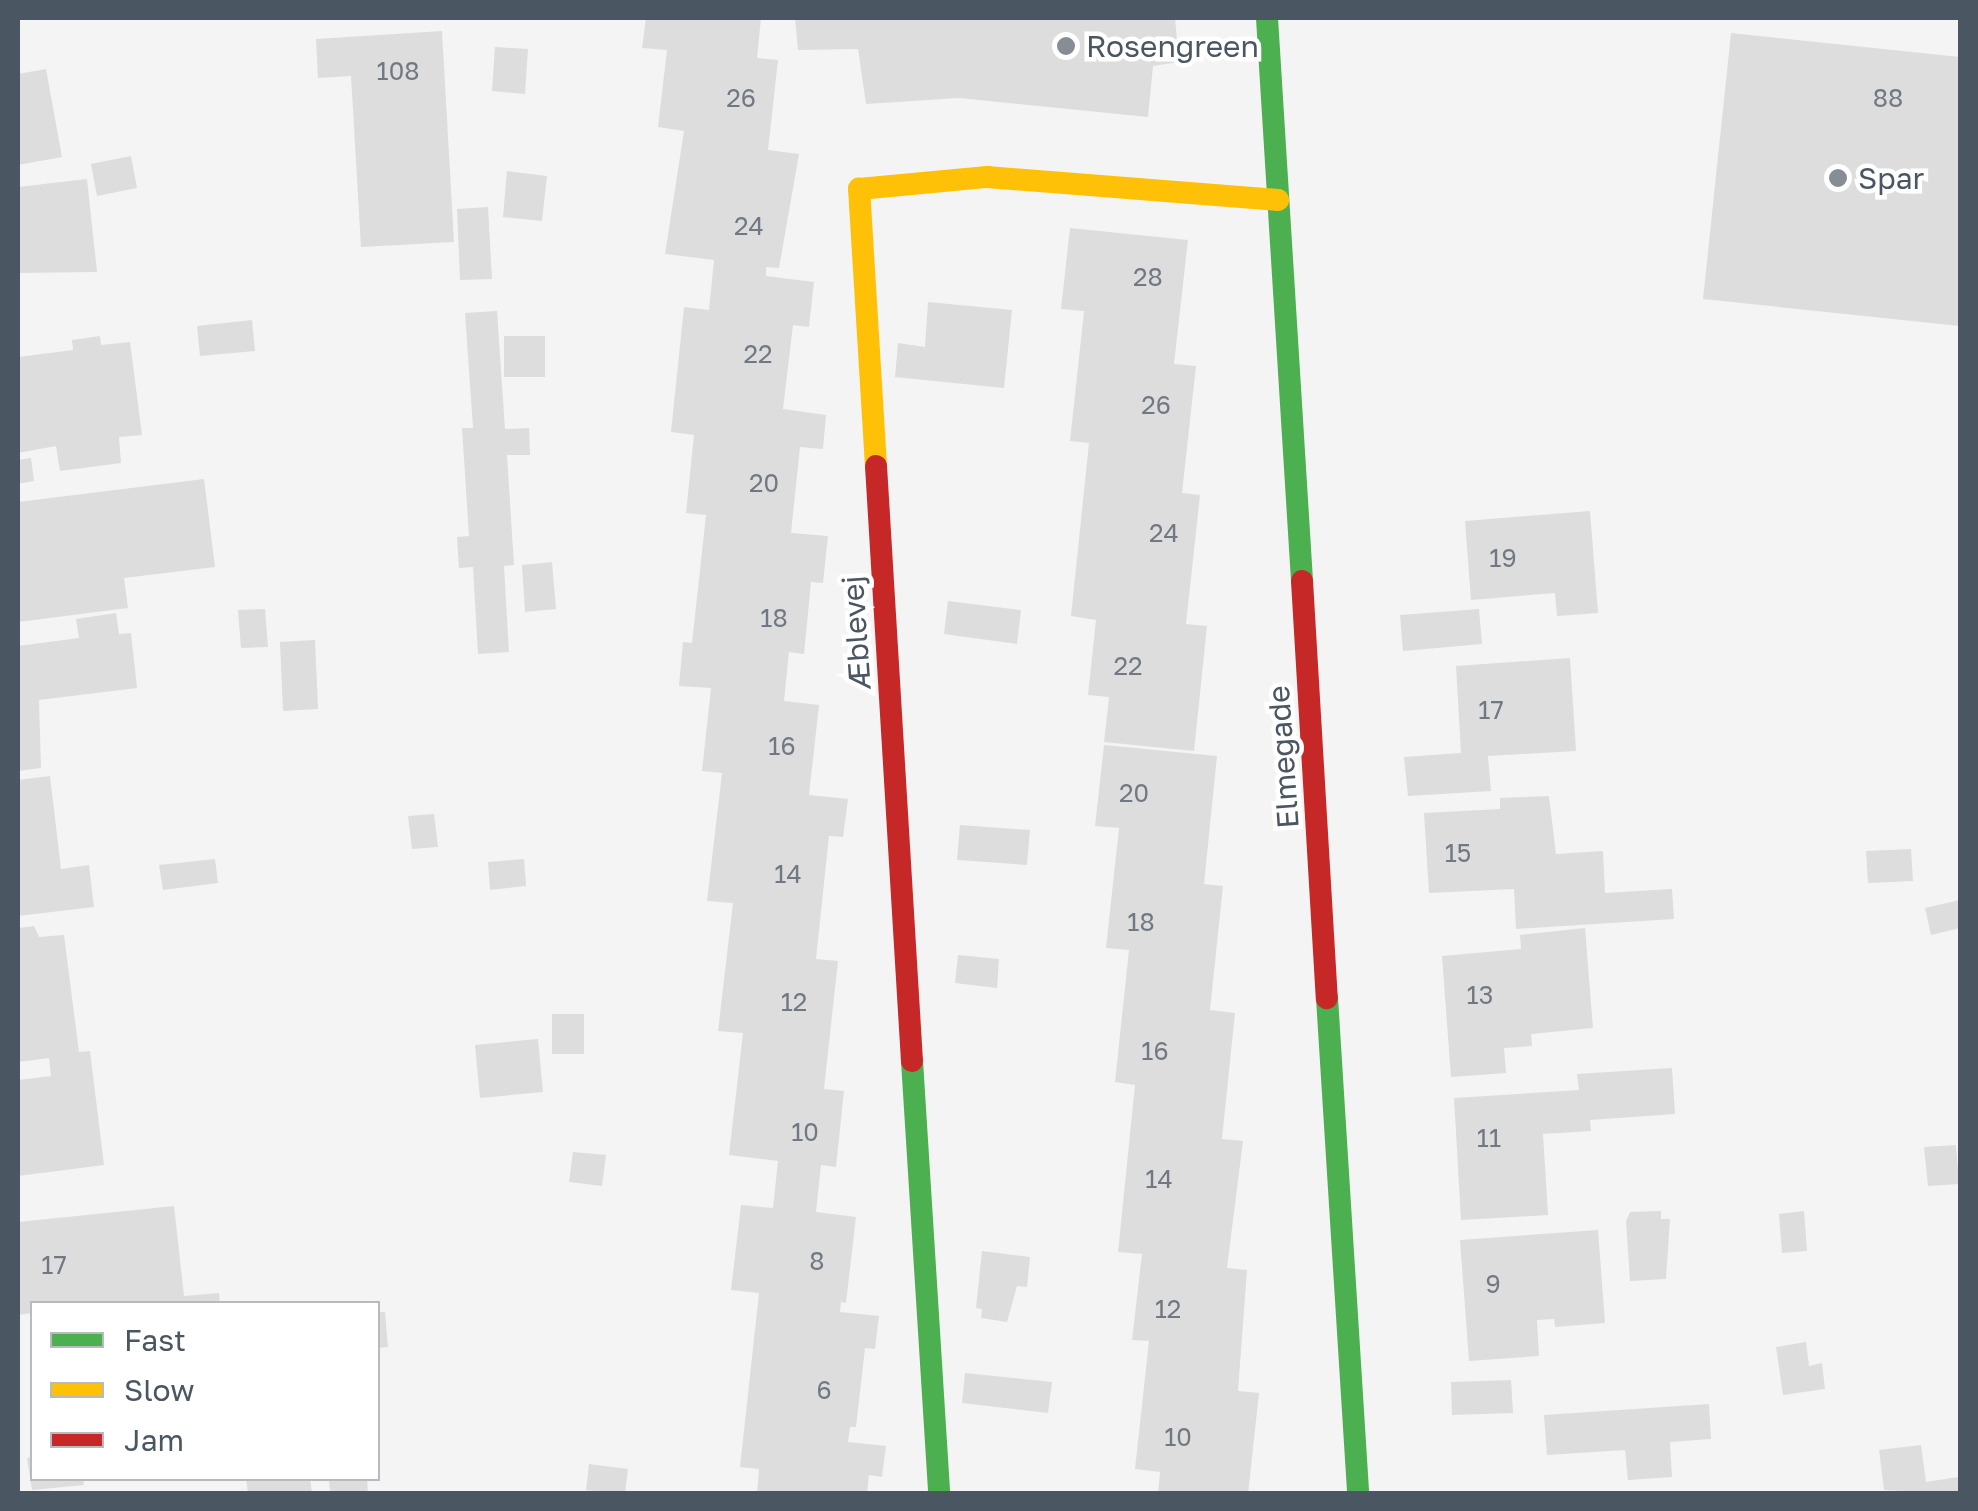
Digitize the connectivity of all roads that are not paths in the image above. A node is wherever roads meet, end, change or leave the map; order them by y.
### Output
1 (1267, 18) edge
2 (1278, 200) junction
3 (940, 1494) edge
4 (1358, 1494) edge

1 - 2 street, Elmegade
2 - 3 street, Æblevej
2 - 4 street, Elmegade

